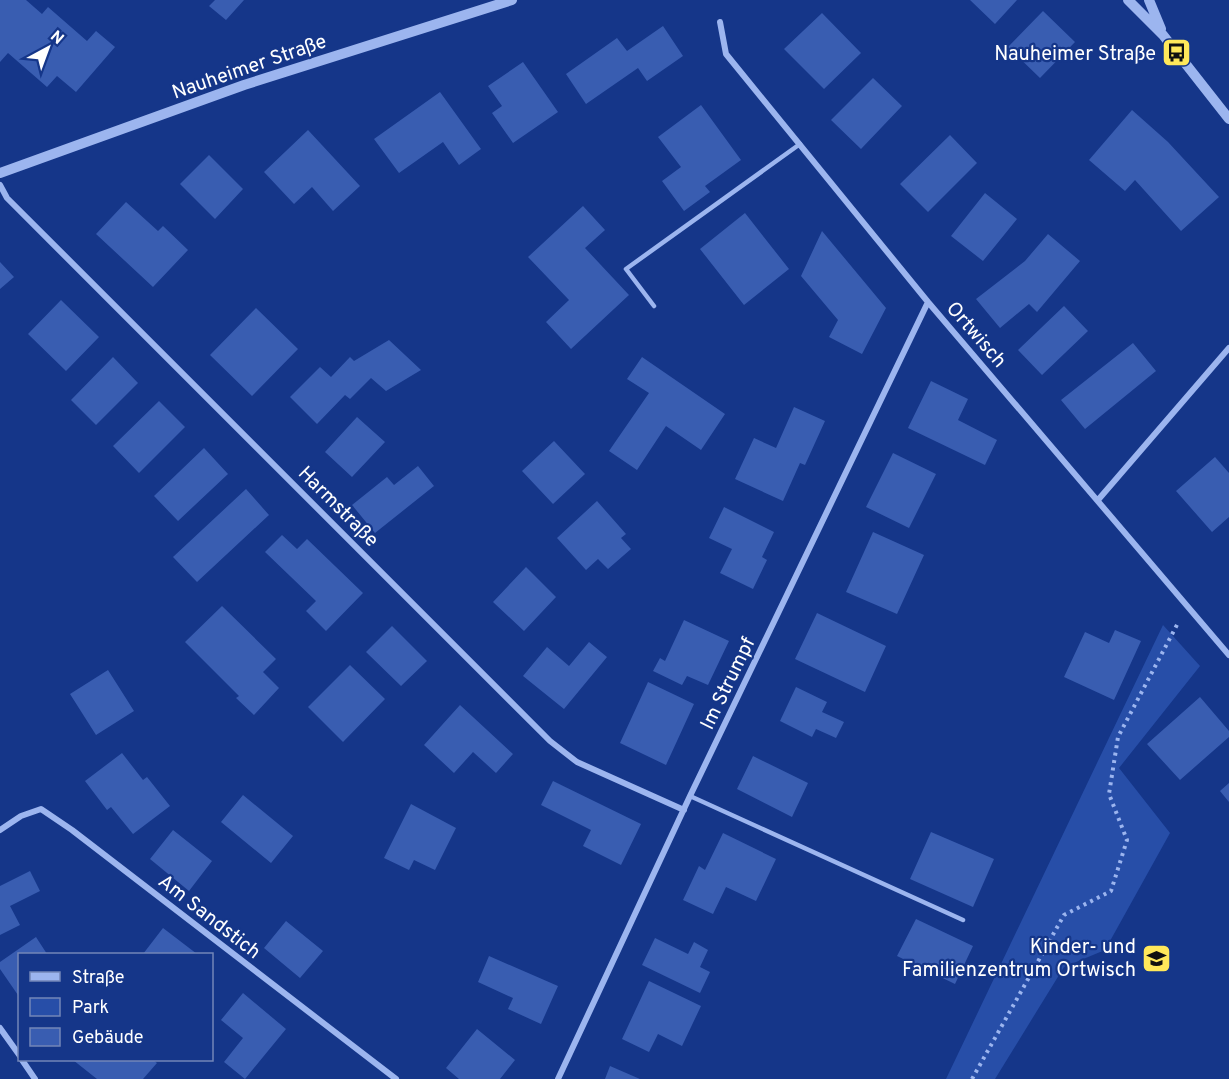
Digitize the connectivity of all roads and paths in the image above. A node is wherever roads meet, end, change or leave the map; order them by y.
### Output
1 (512, 0) edge
2 (1128, 0) edge
3 (1149, 0) edge
4 (720, 22) dead end
5 (1163, 35) junction
6 (1229, 119) edge
7 (800, 144) junction
8 (0, 173) edge
9 (0, 185) edge
10 (928, 302) junction
11 (654, 306) dead end
12 (1229, 348) edge
13 (1098, 500) junction
14 (1187, 605) junction
15 (1229, 655) edge
16 (690, 796) junction
17 (684, 810) junction
18 (0, 830) edge
19 (963, 920) dead end
20 (0, 1028) edge
21 (18, 1054) edge
22 (23, 1061) edge
23 (35, 1079) edge
24 (396, 1079) edge
25 (558, 1079) edge
26 (972, 1079) edge

1 - 8 street, Nauheimer Straße
2 - 5 street
3 - 5 street
4 - 7 street, Ortwisch
5 - 6 street
7 - 10 street, Ortwisch
7 - 11 lane
9 - 17 street, Harmstraße
10 - 13 street, Ortwisch
10 - 16 street, Im Strumpf
12 - 13 street
13 - 14 street, Ortwisch
14 - 15 street, Ortwisch
14 - 26 path
16 - 17 street, Im Strumpf
16 - 19 lane
17 - 25 street, Im Strumpf
18 - 24 street, Am Sandstich
20 - 21 street
22 - 23 street

